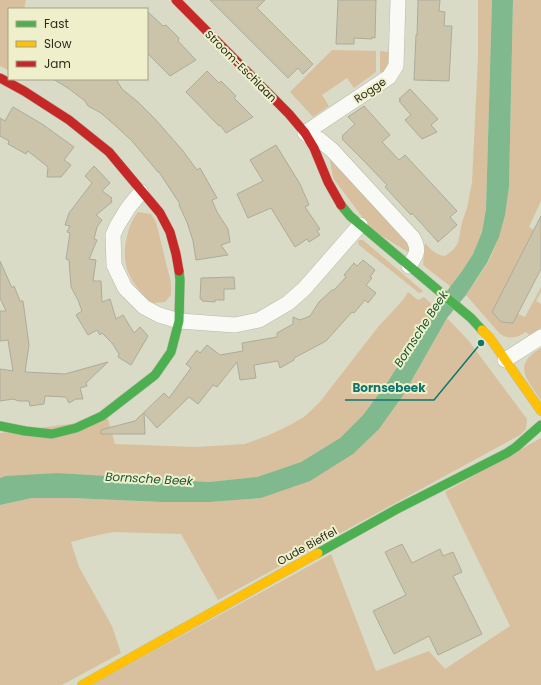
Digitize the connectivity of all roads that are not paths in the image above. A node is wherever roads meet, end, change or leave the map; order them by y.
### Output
1 (176, 0) edge
2 (398, 0) edge
3 (0, 78) edge
4 (305, 133) junction
5 (142, 192) junction
6 (360, 226) junction
7 (409, 266) junction
8 (178, 321) junction
9 (541, 337) edge
10 (505, 360) junction
11 (541, 411) edge
12 (541, 425) edge
13 (0, 426) edge
14 (82, 685) edge

1 - 4 street, Stroom-Eschlaan
2 - 4 street, Rogge
3 - 5 street
4 - 6 street, Stroom-Eschlaan
4 - 7 street, Stroom-Eschlaan
5 - 8 street
5 - 8 street
6 - 7 street, Stroom-Eschlaan
6 - 8 street
7 - 10 street, Stroom-Eschlaan
8 - 13 street
9 - 10 street
10 - 11 street, Stroom-Eschlaan
12 - 14 street, Oude Bieffel

